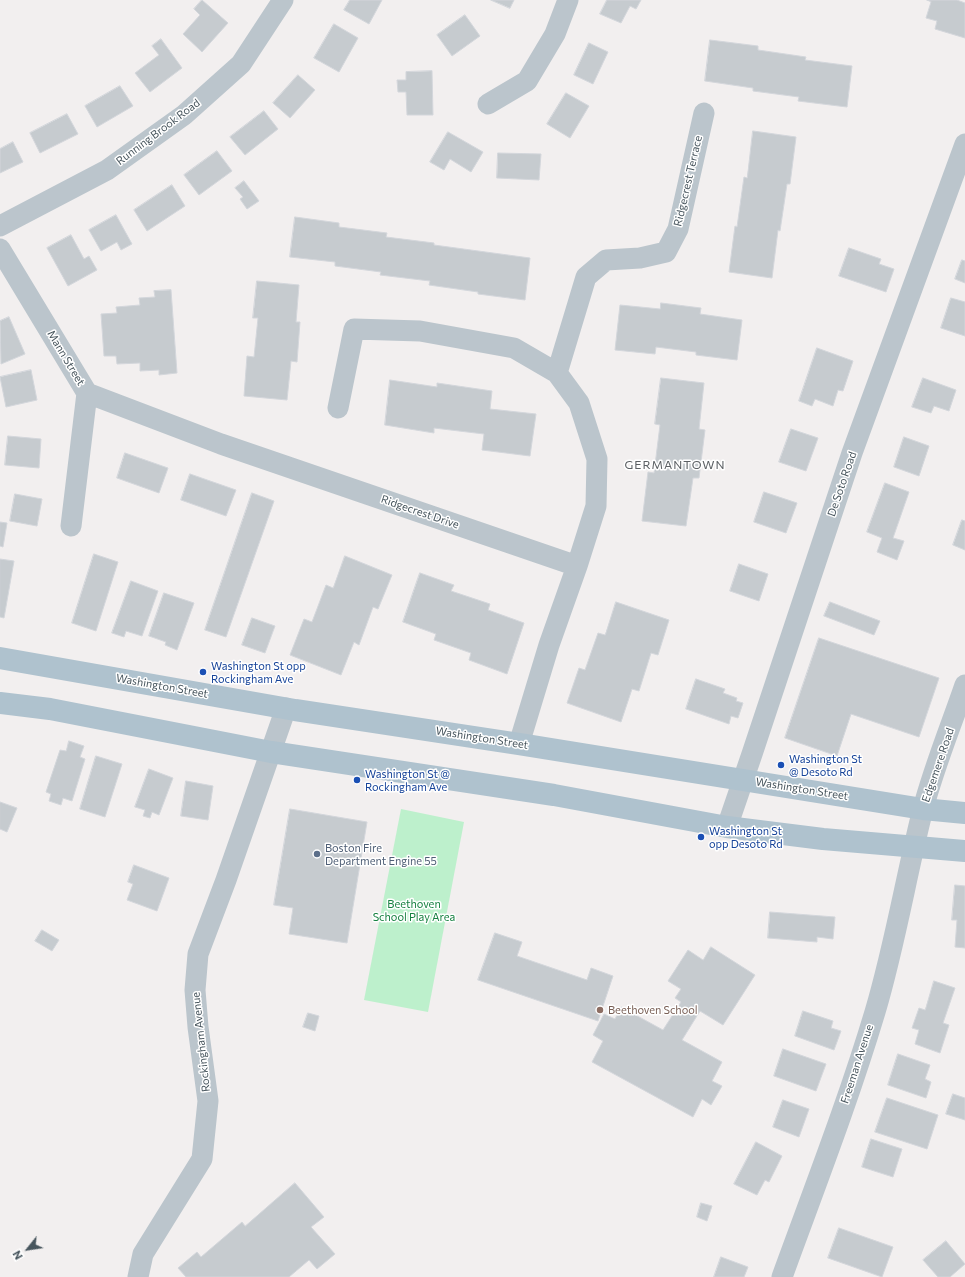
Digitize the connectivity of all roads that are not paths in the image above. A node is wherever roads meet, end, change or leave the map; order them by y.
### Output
1 (283, 0) edge
2 (568, 0) edge
3 (488, 104) dead end
4 (704, 113) dead end
5 (965, 144) edge
6 (0, 226) edge
7 (0, 249) edge
8 (557, 374) junction
9 (88, 393) junction
10 (338, 408) dead end
11 (71, 526) dead end
12 (577, 566) junction
13 (0, 658) edge
14 (965, 685) edge
15 (0, 703) edge
16 (286, 708) junction
17 (519, 744) junction
18 (270, 752) junction
19 (744, 779) junction
20 (923, 809) junction
21 (965, 813) edge
22 (726, 827) junction
23 (914, 846) junction
24 (965, 851) edge
25 (138, 1277) edge
26 (782, 1277) edge

1 - 6 street, Running Brook Road
2 - 3 street
4 - 8 street, Ridgecrest Terrace
5 - 19 street, De Soto Road
7 - 9 street, Mann Street
8 - 10 street
8 - 12 street
9 - 11 street, Mann Street
9 - 12 street, Ridgecrest Drive
12 - 17 street
13 - 16 main road, Washington Street
14 - 20 street, Edgemere Road
15 - 18 main road
16 - 17 main road, Washington Street
16 - 18 street, Rockingham Avenue
17 - 19 main road, Washington Street
18 - 22 main road
18 - 25 street, Rockingham Avenue
19 - 20 main road, Washington Street
19 - 22 street, De Soto Road
20 - 21 main road, Washington Street
20 - 23 street, Edgemere Road
22 - 23 main road
23 - 24 main road
23 - 26 street, Freeman Avenue

